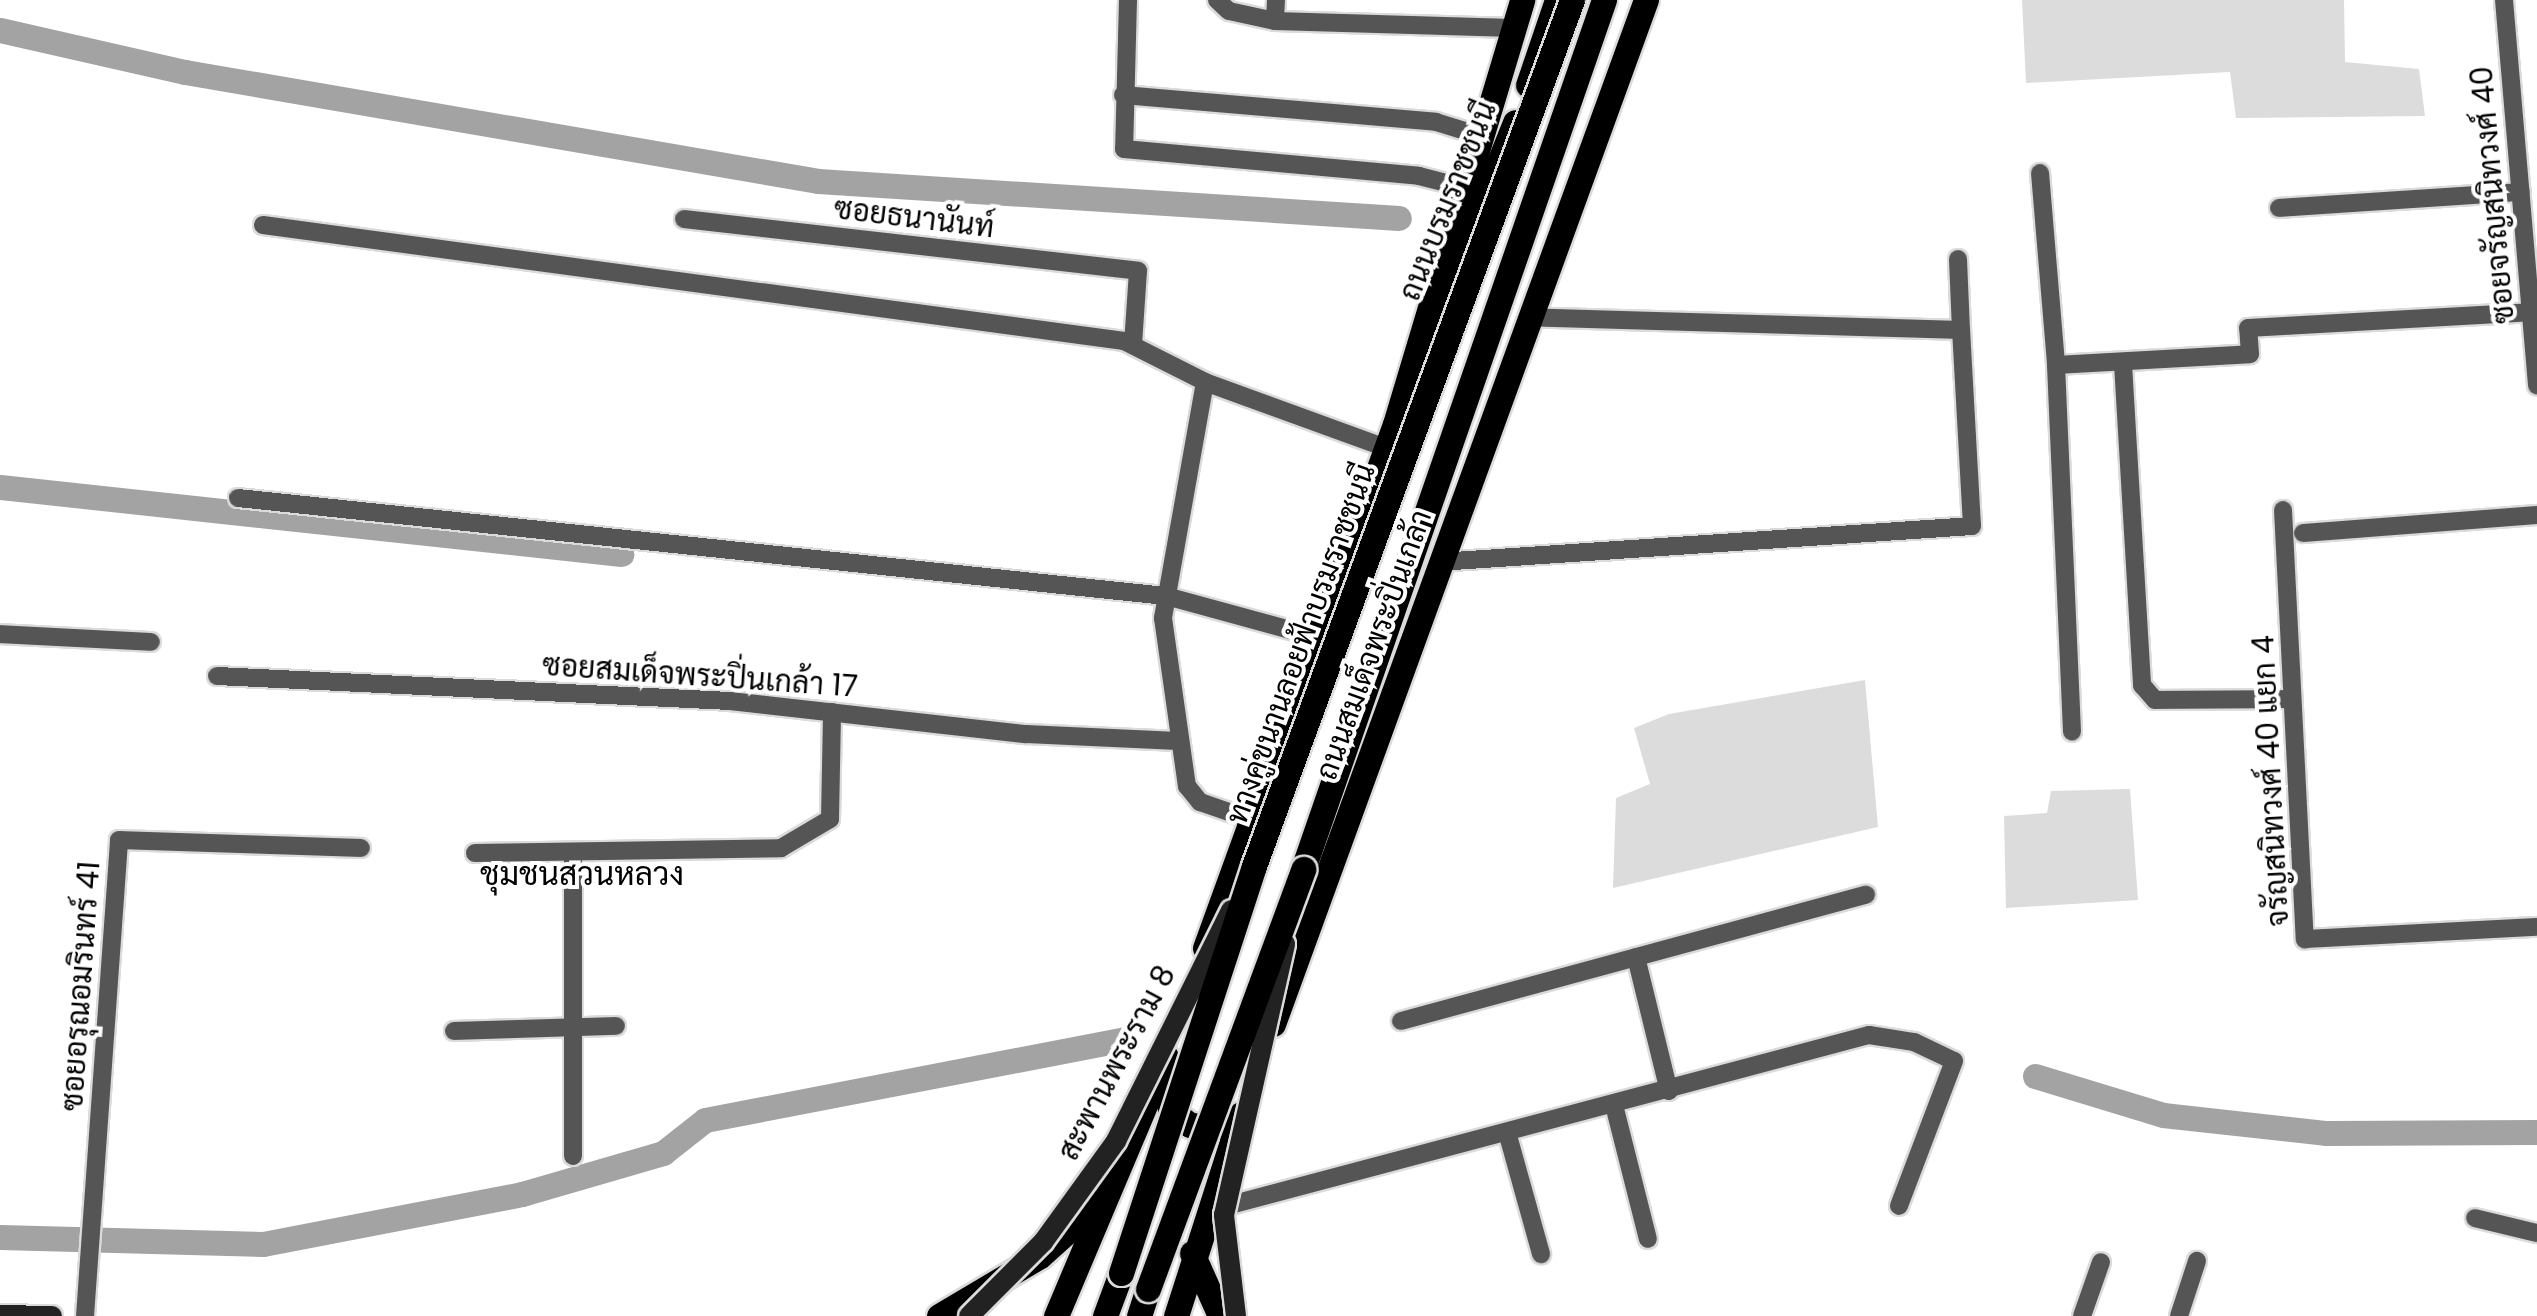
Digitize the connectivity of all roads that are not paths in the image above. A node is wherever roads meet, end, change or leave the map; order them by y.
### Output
1 (1128, 0) edge
2 (1217, 0) edge
3 (1276, 0) edge
4 (1522, 0) edge
5 (1557, 0) edge
6 (1572, 0) edge
7 (1604, 0) edge
8 (1618, 0) edge
9 (1646, 0) edge
10 (2504, 0) edge
11 (1275, 21) junction
12 (1512, 28) junction
13 (1123, 95) junction
14 (1478, 135) junction
15 (2040, 173) dead end
16 (1462, 188) junction
17 (2520, 192) junction
18 (2279, 208) dead end
19 (684, 219) dead end
20 (263, 225) dead end
21 (2531, 258) edge
22 (1958, 259) dead end
23 (2530, 312) junction
24 (1529, 316) junction
25 (1961, 330) junction
26 (1133, 344) junction
27 (1511, 360) junction
28 (2123, 364) junction
29 (2056, 366) junction
30 (1205, 382) junction
31 (2537, 386) edge
32 (1390, 436) junction
33 (238, 498) dead end
34 (2283, 510) dead end
35 (2537, 514) edge
36 (2303, 533) dead end
37 (1439, 562) junction
38 (1166, 596) junction
39 (0, 634) edge
40 (1316, 637) junction
41 (150, 642) dead end
42 (217, 676) dead end
43 (2292, 699) junction
44 (832, 712) junction
45 (2072, 732) dead end
46 (1178, 742) junction
47 (1252, 820) junction
48 (361, 848) dead end
49 (475, 853) dead end
50 (573, 854) junction
51 (1254, 866) junction
52 (1304, 869) junction
53 (1866, 895) dead end
54 (2537, 927) edge
55 (1636, 957) junction
56 (1401, 1021) dead end
57 (616, 1026) dead end
58 (454, 1030) dead end
59 (571, 1030) junction
60 (1162, 1067) junction
61 (1668, 1090) junction
62 (1247, 1099) junction
63 (1614, 1105) junction
64 (1507, 1132) junction
65 (574, 1156) dead end
66 (1108, 1195) junction
67 (1899, 1206) dead end
68 (1204, 1212) junction
69 (2475, 1218) dead end
70 (2537, 1233) edge
71 (1648, 1239) dead end
72 (1192, 1253) junction
73 (1541, 1254) dead end
74 (2197, 1261) dead end
75 (2101, 1262) dead end
76 (0, 1315) edge
77 (52, 1316) edge
78 (85, 1316) edge
79 (939, 1316) edge
80 (969, 1316) edge
81 (1056, 1316) edge
82 (1105, 1316) edge
83 (1139, 1316) edge
84 (1176, 1316) edge
85 (1220, 1316) edge
86 (1236, 1316) edge
87 (2082, 1316) edge
88 (2180, 1316) edge

1 - 13 street
2 - 11 street
3 - 11 street
4 - 12 main road, ถนนสมเด็จพระปิ่นเกล้า
5 - 32 main road, ถนนบรมราชชนนี
6 - 51 main road, ทางคู่ขนานลอยฟ้าบรมราชชนนี, bridge
7 - 52 main road
8 - 27 main road
9 - 24 main road, ถนนสมเด็จพระปิ่นเกล้า
10 - 17 street, ซอยจรัญสนิทวงศ์ 40
11 - 12 street
12 - 14 main road, ถนนสมเด็จพระปิ่นเกล้า
13 - 14 street
13 - 16 street
14 - 16 main road, ถนนสมเด็จพระปิ่นเกล้า
15 - 29 street
16 - 32 main road, ถนนสมเด็จพระปิ่นเกล้า
17 - 18 street
17 - 21 street, ซอยจรัญสนิทวงศ์ 40
19 - 26 street, ซอยธนานันท์
20 - 26 street
21 - 23 street, ซอยจรัญสนิทวงศ์ 40
22 - 25 street
23 - 28 street
23 - 31 street, ซอยจรัญสนิทวงศ์ 40
24 - 25 street
24 - 27 main road, ถนนสมเด็จพระปิ่นเกล้า
25 - 37 street
26 - 30 street
27 - 37 main road, ถนนสมเด็จพระปิ่นเกล้า
28 - 29 street
28 - 43 street
29 - 45 street
30 - 32 street
30 - 38 street
32 - 40 main road, ถนนสมเด็จพระปิ่นเกล้า
33 - 38 street
34 - 43 street, จรัญสนิทวงศ์ 40 แยก 4
35 - 36 street
37 - 62 main road, ถนนสมเด็จพระปิ่นเกล้า
38 - 40 street
38 - 46 street
39 - 41 street
40 - 47 main road, ถนนสมเด็จพระปิ่นเกล้า
42 - 44 street, ซอยสมเด็จพระปิ่นเกล้า 17
43 - 54 street, จรัญสนิทวงศ์ 40 แยก 4
44 - 46 street, ซอยสมเด็จพระปิ่นเกล้า 17
44 - 50 street
46 - 47 street
47 - 60 main road, ถนนสมเด็จพระปิ่นเกล้า
48 - 78 street, ซอยอรุณอมรินทร์ 41
49 - 50 street
50 - 59 street
51 - 80 main road, สะพานพระราม 8, bridge
51 - 82 main road, ทางคู่ขนานลอยฟ้าบรมราชชนนี, bridge
52 - 83 main road, bridge
52 - 86 main road, bridge
53 - 55 street
55 - 56 street
55 - 61 street
57 - 59 street
58 - 59 street
59 - 65 street
60 - 62 main road
60 - 66 main road, ถนนสมเด็จพระปิ่นเกล้า
61 - 63 street
61 - 67 street
62 - 68 main road, ถนนสมเด็จพระปิ่นเกล้า
63 - 64 street
63 - 71 street
64 - 68 street
64 - 73 street
66 - 79 main road
66 - 81 main road, ถนนสมเด็จพระปิ่นเกล้า
68 - 72 main road, ถนนสมเด็จพระปิ่นเกล้า
69 - 70 street
72 - 84 main road, ถนนสมเด็จพระปิ่นเกล้า
72 - 85 main road
74 - 88 street
75 - 87 street
76 - 77 main road

